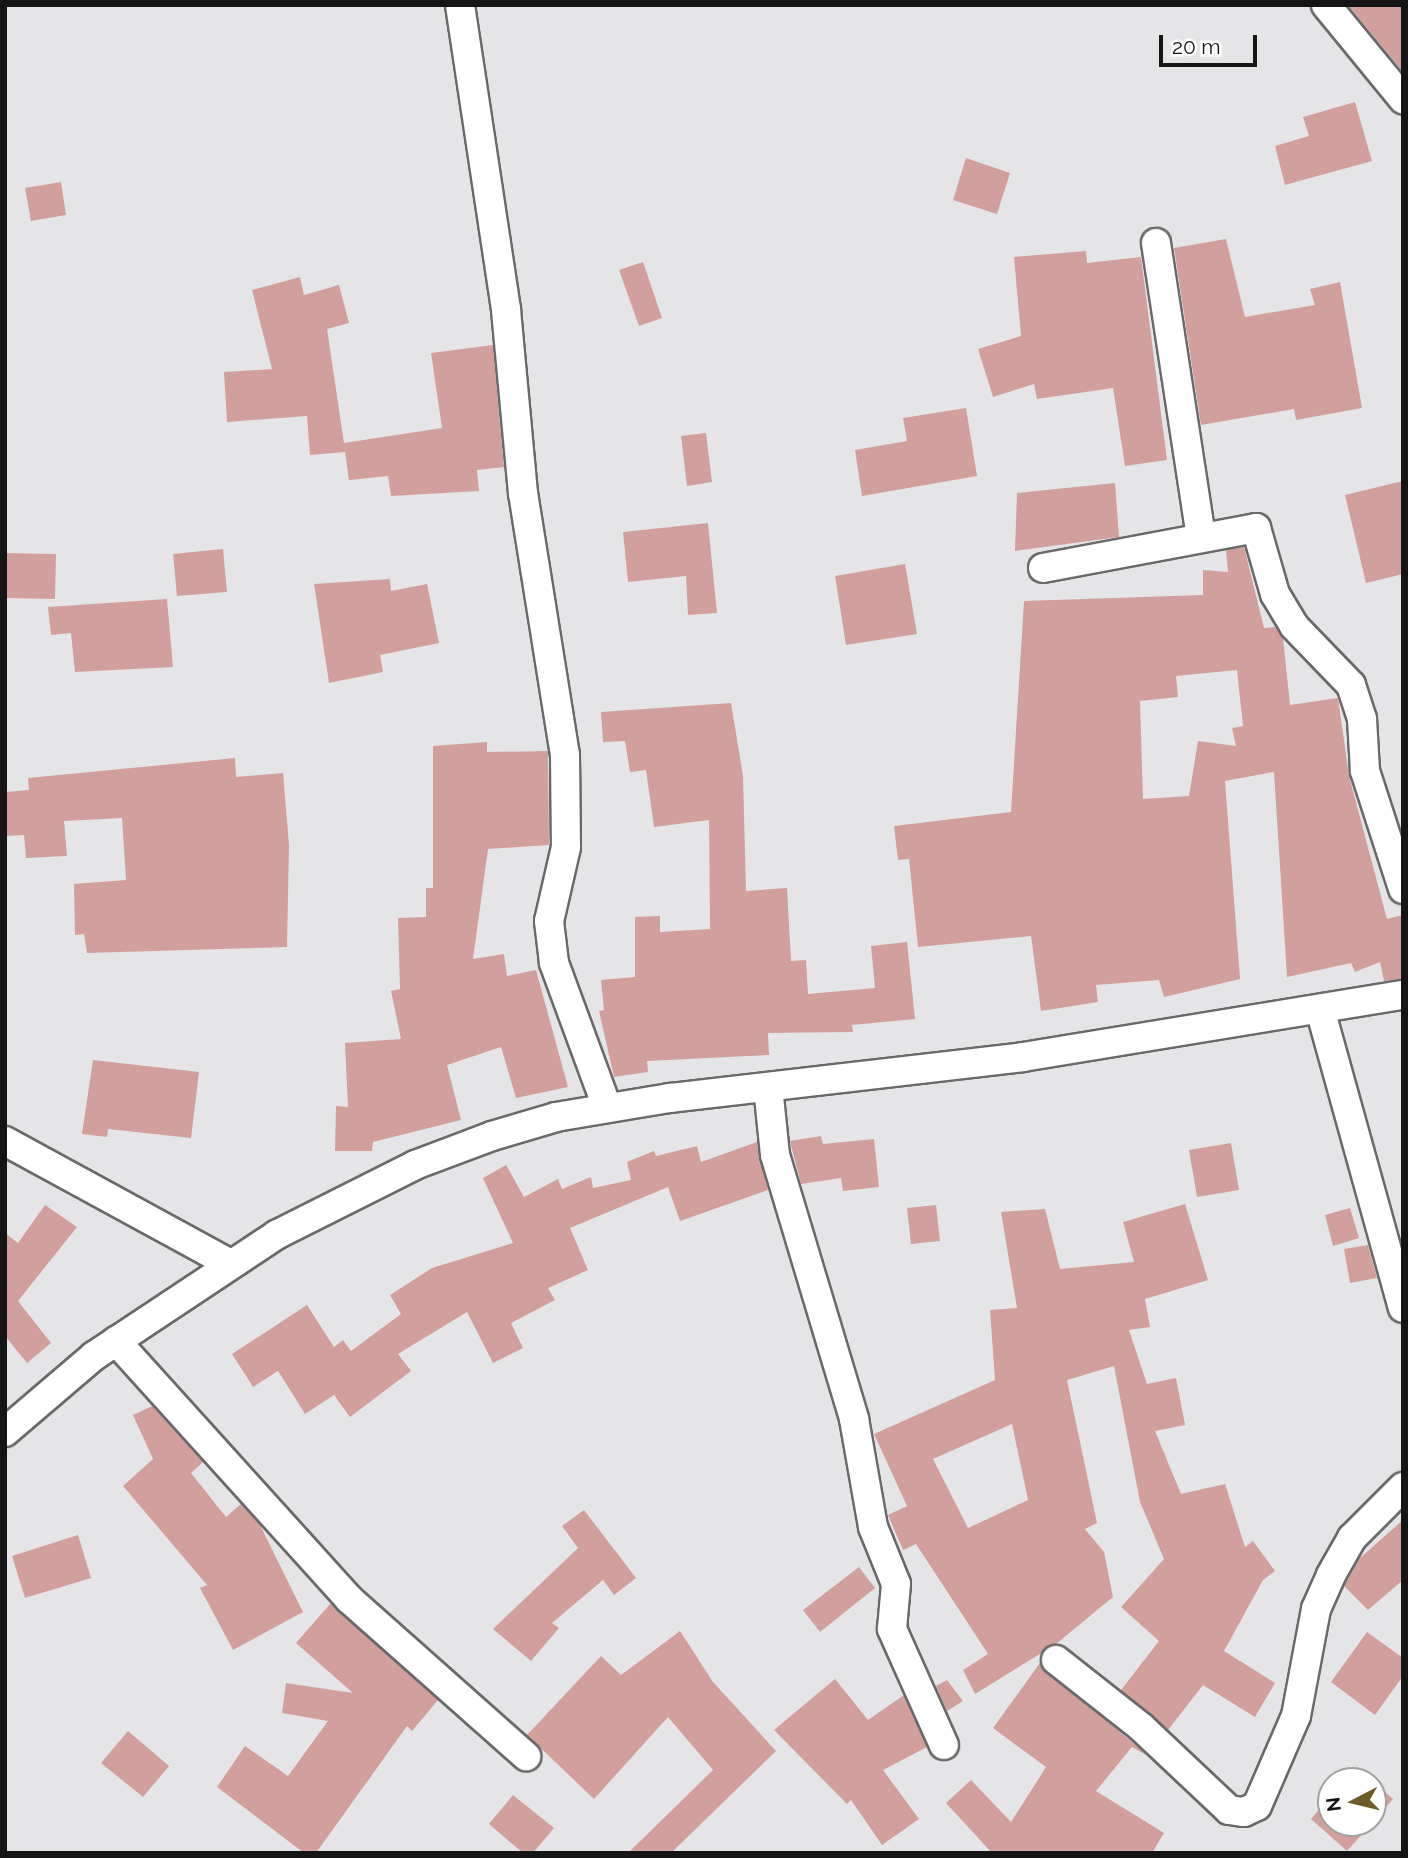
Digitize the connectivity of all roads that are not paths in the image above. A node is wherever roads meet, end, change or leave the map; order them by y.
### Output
1 (460, 5) edge
2 (1326, 5) edge
3 (1403, 99) edge
4 (1156, 243) dead end
5 (1201, 538) junction
6 (1043, 568) dead end
7 (1403, 889) edge
8 (1403, 995) edge
9 (1321, 1009) junction
10 (768, 1087) junction
11 (607, 1107) junction
12 (5, 1140) edge
13 (231, 1264) junction
14 (1403, 1308) edge
15 (116, 1341) junction
16 (5, 1432) edge
17 (1403, 1487) edge
18 (1056, 1660) dead end
19 (944, 1745) dead end
20 (526, 1756) dead end

1 - 11 street
2 - 3 street
4 - 5 street
5 - 6 street
5 - 7 street
8 - 9 street
9 - 10 street
9 - 14 street
10 - 11 street
10 - 19 street
11 - 13 street
12 - 13 street
13 - 15 street
15 - 16 street
15 - 20 street
17 - 18 street

